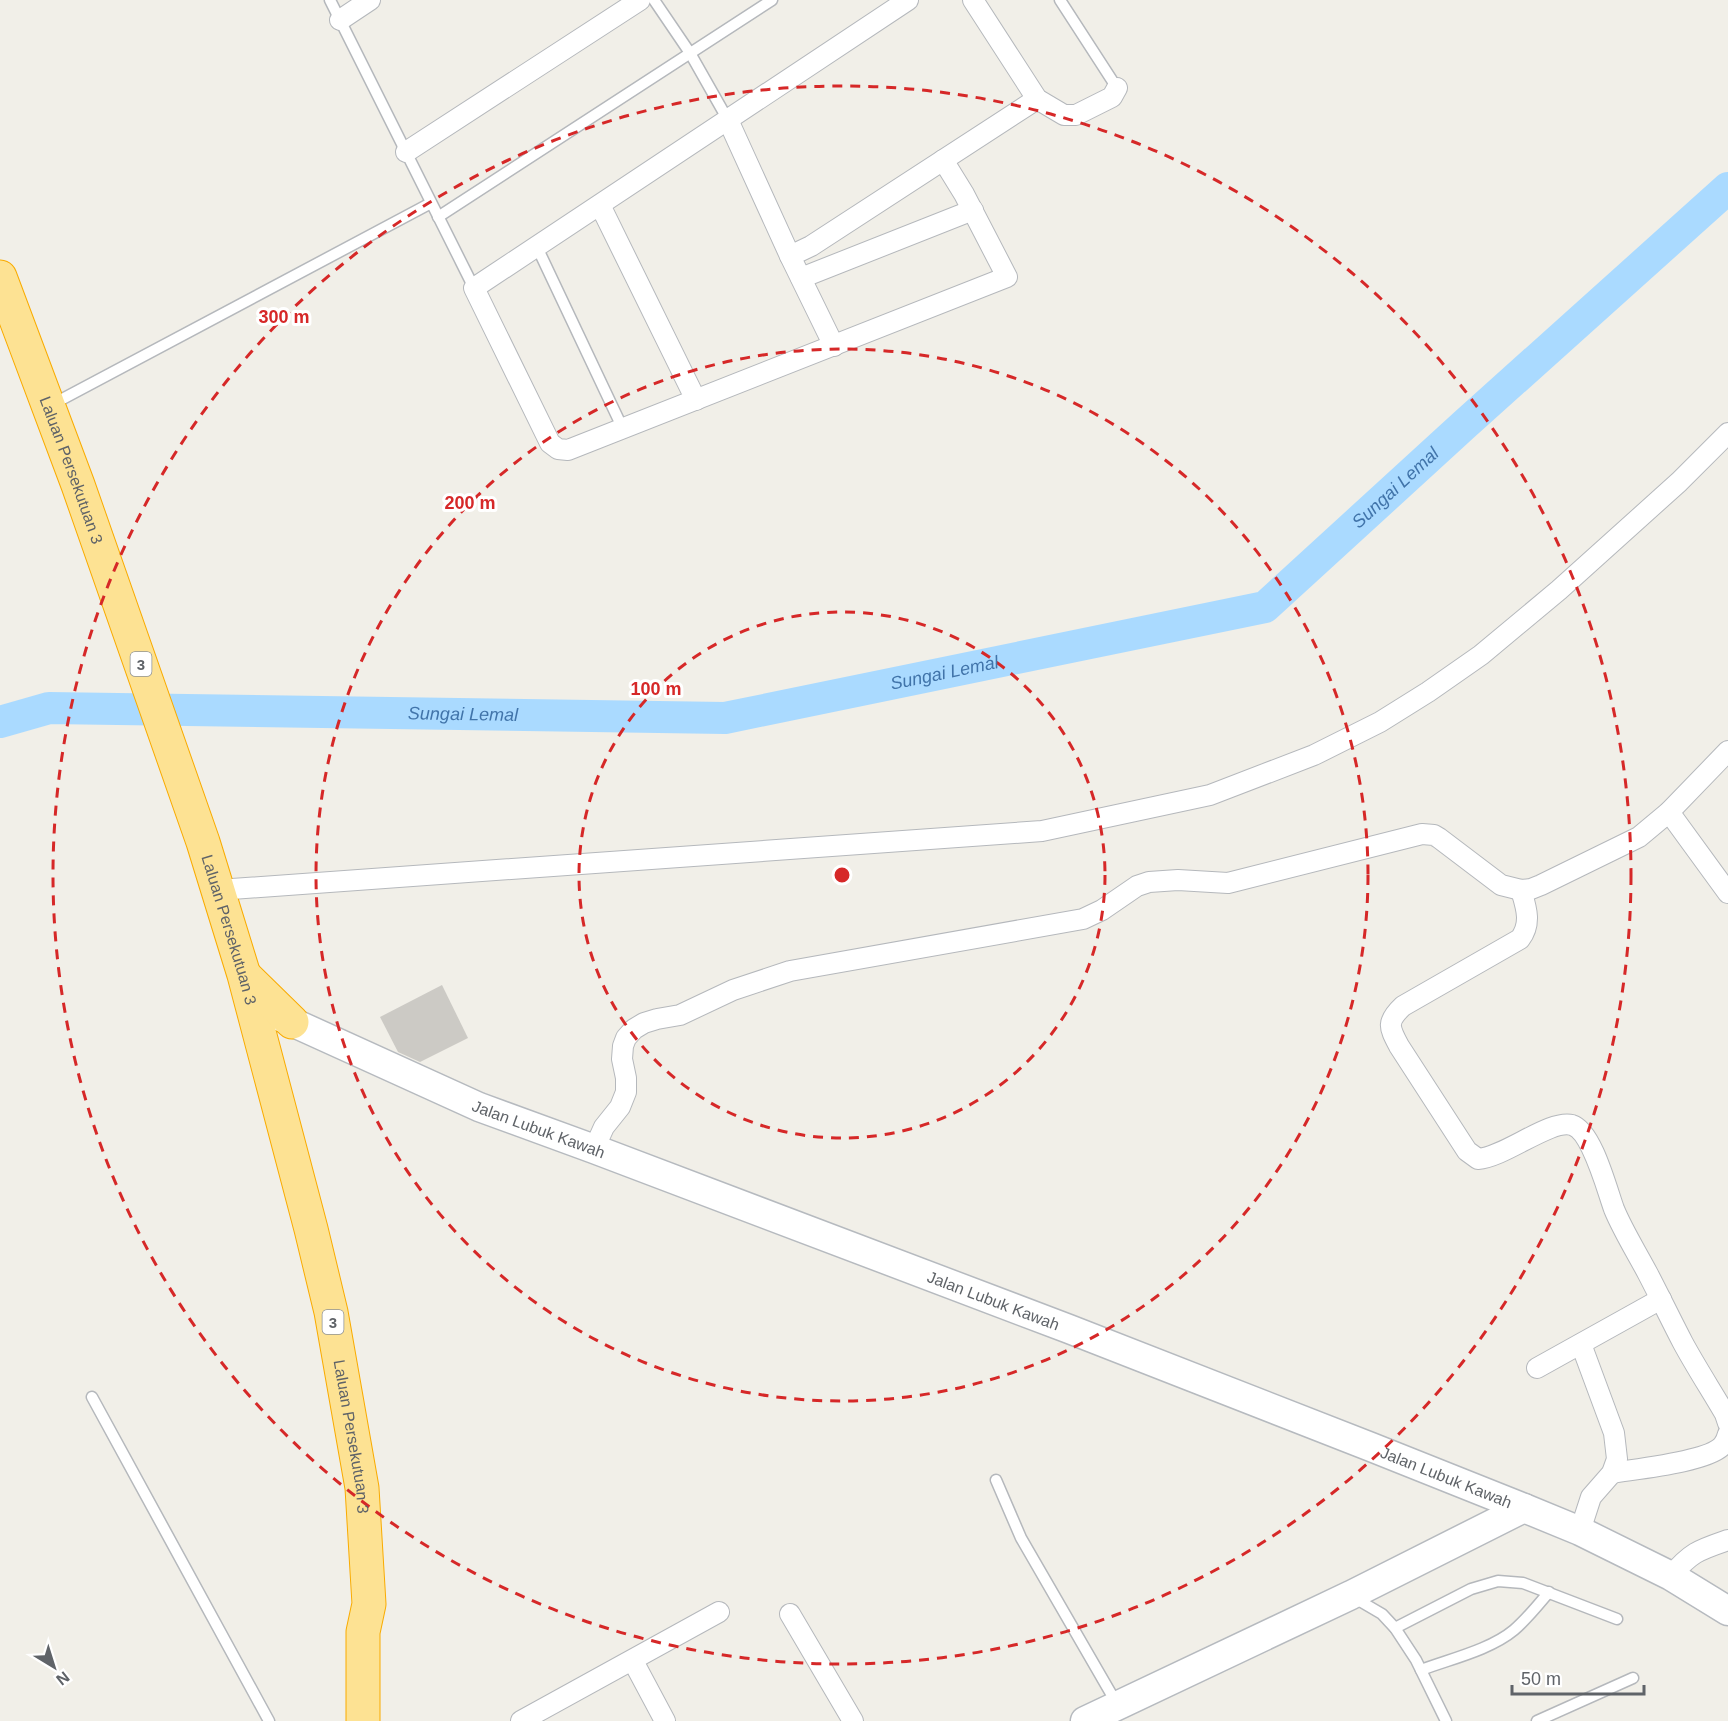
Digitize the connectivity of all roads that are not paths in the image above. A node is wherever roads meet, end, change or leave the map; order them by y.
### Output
1 (330, 0) edge
2 (370, 0) edge
3 (640, 0) edge
4 (654, 0) edge
5 (772, 0) edge
6 (908, 0) edge
7 (973, 0) edge
8 (1060, 0) edge
9 (340, 20) junction
10 (690, 53) junction
11 (1117, 88) joint
12 (1036, 99) junction
13 (728, 120) junction
14 (406, 152) junction
15 (943, 160) junction
16 (431, 203) junction
17 (600, 205) junction
18 (973, 210) junction
19 (438, 217) junction
20 (537, 247) junction
21 (790, 256) junction
22 (0, 278) edge
23 (801, 278) junction
24 (474, 288) junction
25 (834, 346) junction
26 (696, 400) junction
27 (48, 406) junction
28 (623, 429) junction
29 (1728, 433) edge
30 (1728, 751) edge
31 (1669, 812) junction
32 (218, 890) junction
33 (1521, 890) junction
34 (1728, 893) edge
35 (248, 989) junction
36 (292, 1022) junction
37 (263, 1046) junction
38 (594, 1149) junction
39 (1661, 1299) junction
40 (1581, 1344) junction
41 (1537, 1368) dead end
42 (92, 1397) dead end
43 (1728, 1423) edge
44 (1728, 1434) edge
45 (1612, 1473) junction
46 (996, 1480) dead end
47 (1524, 1508) junction
48 (1580, 1531) junction
49 (1728, 1540) edge
50 (1671, 1576) junction
51 (1549, 1592) junction
52 (1351, 1595) junction
53 (369, 1604) junction
54 (1728, 1611) edge
55 (719, 1612) dead end
56 (790, 1614) dead end
57 (1617, 1619) dead end
58 (1395, 1628) junction
59 (633, 1660) junction
60 (1421, 1670) junction
61 (1633, 1678) dead end
62 (1122, 1714) edge
63 (269, 1721) edge
64 (363, 1721) edge
65 (376, 1721) edge
66 (520, 1721) edge
67 (666, 1721) edge
68 (854, 1721) edge
69 (1085, 1721) edge
70 (1446, 1721) edge
71 (1537, 1721) edge

1 - 9 lane
2 - 9 street
3 - 14 street
4 - 10 lane
5 - 10 lane
6 - 13 street
7 - 12 street
8 - 11 lane
9 - 14 lane
10 - 13 lane
10 - 19 lane
11 - 12 street
12 - 15 street
13 - 17 street
13 - 21 street
14 - 16 lane
15 - 18 street
15 - 21 street
16 - 19 lane
16 - 27 lane
17 - 20 street
17 - 26 street
18 - 23 street
18 - 25 street
19 - 24 lane
20 - 24 street
20 - 28 lane
21 - 23 street
22 - 27 highway, Laluan Persekutuan 3 / 3
23 - 25 street
24 - 28 street
25 - 26 street
26 - 28 street
27 - 32 highway, Laluan Persekutuan 3 / 3
29 - 32 street
30 - 31 street
31 - 33 street
31 - 34 street
32 - 35 highway, Laluan Persekutuan 3 / 3
33 - 38 street
33 - 39 street
35 - 36 highway
35 - 37 highway, Laluan Persekutuan 3 / 3
36 - 37 highway
36 - 38 main road, Jalan Lubuk Kawah
37 - 53 highway, Laluan Persekutuan 3 / 3
38 - 47 main road, Jalan Lubuk Kawah
39 - 40 street
39 - 43 street
40 - 41 street
40 - 45 street
42 - 63 lane
44 - 45 street
45 - 48 street
46 - 62 lane
47 - 48 main road, Jalan Lubuk Kawah
47 - 52 main road
48 - 50 main road, Jalan Lubuk Kawah
49 - 50 street
50 - 54 main road, Jalan Lubuk Kawah
51 - 57 lane
51 - 58 lane
51 - 60 lane
52 - 58 lane
52 - 62 main road
53 - 64 highway, Laluan Persekutuan 3 / 3
53 - 65 highway, Laluan Persekutuan 3 / 3
55 - 59 street
56 - 68 street
58 - 60 lane
59 - 66 street
59 - 67 street
60 - 70 lane
61 - 71 lane
62 - 69 main road

